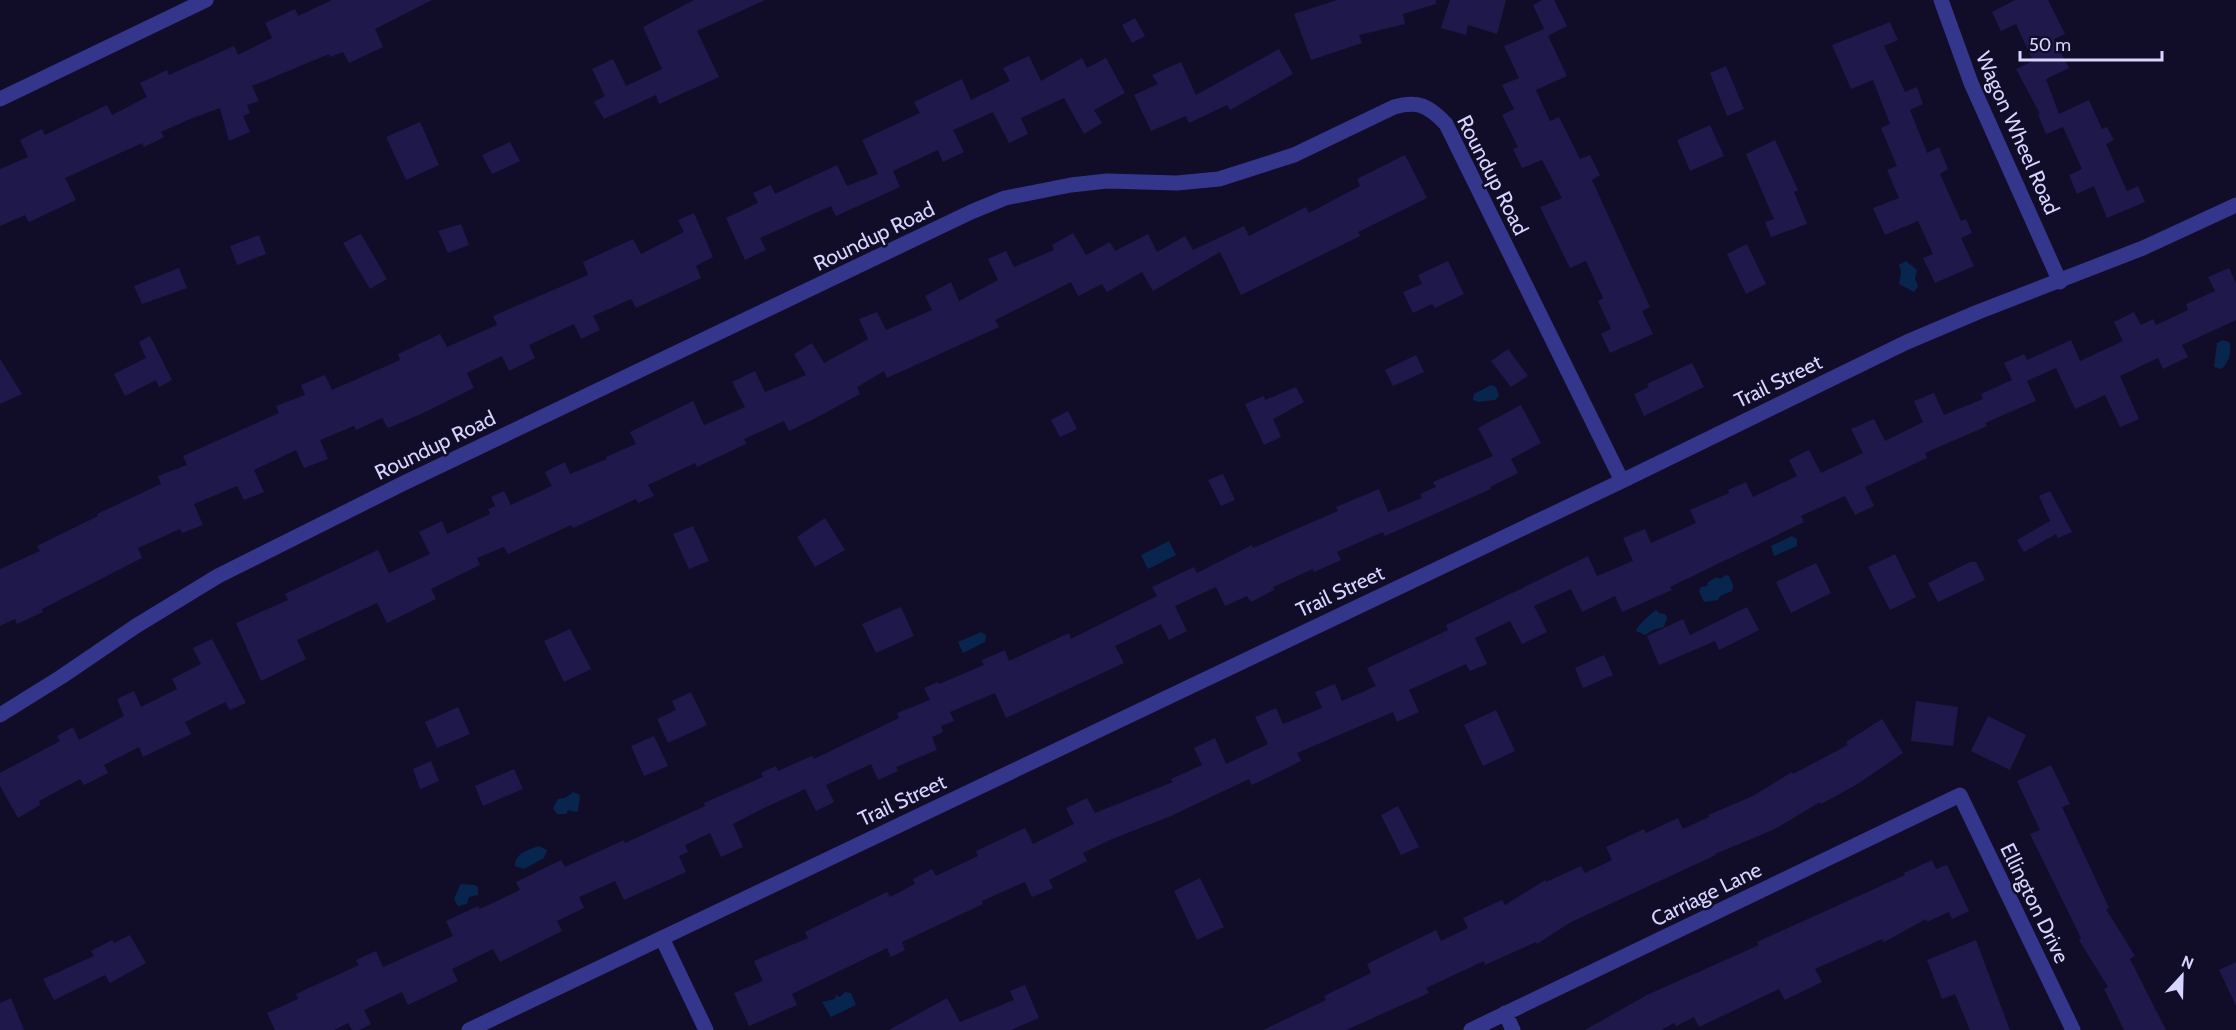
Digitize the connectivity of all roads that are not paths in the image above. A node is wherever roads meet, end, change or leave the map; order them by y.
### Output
1 (206, 0) edge
2 (1941, 0) edge
3 (0, 99) edge
4 (2236, 205) edge
5 (2060, 282) junction
6 (1622, 481) junction
7 (0, 715) edge
8 (1960, 795) joint
9 (662, 938) junction
10 (1505, 1013) junction
11 (469, 1030) edge
12 (706, 1030) edge
13 (1471, 1030) edge
14 (1513, 1030) edge
15 (2073, 1030) edge

1 - 3 street
2 - 5 street, Wagon Wheel Road
4 - 5 street, Trail Street
5 - 6 street, Trail Street
6 - 7 street, Roundup Road
6 - 9 street, Trail Street
8 - 10 street, Carriage Lane
8 - 15 street, Ellington Drive
9 - 11 street, Trail Street
9 - 12 street
10 - 13 street, Carriage Lane
10 - 14 street

